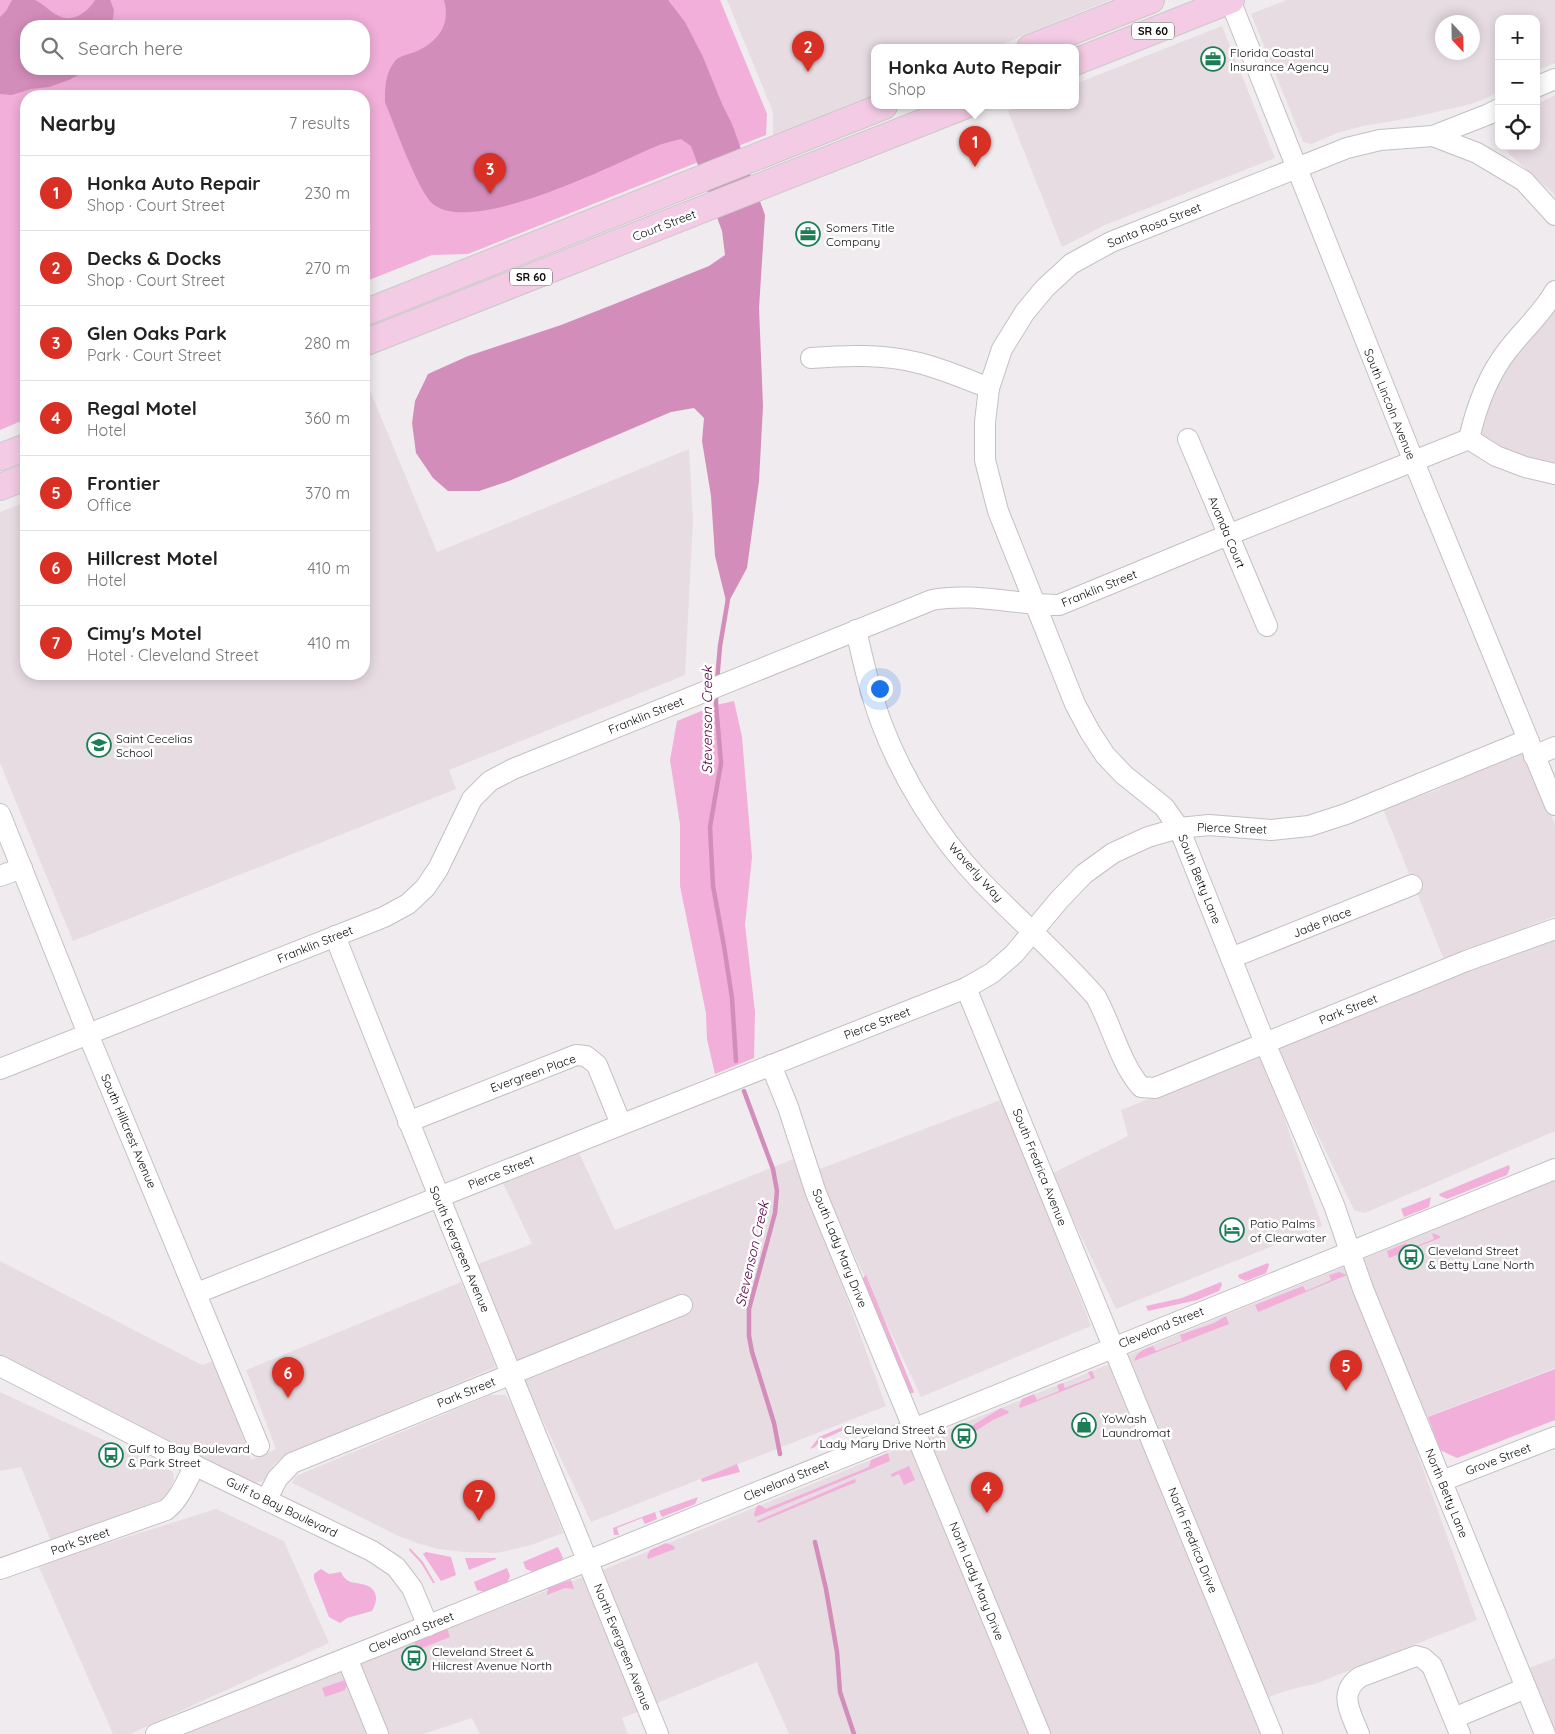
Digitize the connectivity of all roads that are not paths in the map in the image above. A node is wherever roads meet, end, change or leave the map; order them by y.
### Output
1 (1152, 0) edge
2 (1189, 0) edge
3 (1230, 0) edge
4 (1040, 44) edge
5 (1079, 53) edge
6 (1079, 60) edge
7 (1555, 79) edge
8 (1540, 85) edge
9 (876, 109) edge
10 (955, 109) edge
11 (1495, 111) edge
12 (1433, 136) junction
13 (1296, 169) junction
14 (1555, 215) edge
15 (1555, 291) edge
16 (370, 311) edge
17 (370, 341) edge
18 (811, 358) dead end
19 (989, 388) junction
20 (1188, 439) dead end
21 (1469, 439) junction
22 (20, 449) edge
23 (0, 457) edge
24 (1414, 462) junction
25 (1555, 474) edge
26 (20, 479) edge
27 (0, 487) edge
28 (1228, 535) junction
29 (1035, 605) junction
30 (1267, 626) dead end
31 (856, 630) junction
32 (1555, 747) edge
33 (1530, 748) junction
34 (1555, 805) edge
35 (0, 814) edge
36 (1179, 828) junction
37 (22, 868) junction
38 (0, 876) edge
39 (1412, 885) dead end
40 (1555, 928) edge
41 (1032, 933) junction
42 (335, 936) junction
43 (1231, 958) junction
44 (966, 988) junction
45 (88, 1034) junction
46 (1265, 1043) junction
47 (0, 1068) edge
48 (763, 1069) junction
49 (1141, 1087) joint
50 (408, 1122) junction
51 (620, 1124) junction
52 (1555, 1169) edge
53 (438, 1197) junction
54 (1349, 1252) junction
55 (197, 1293) junction
56 (682, 1305) dead end
57 (1114, 1346) junction
58 (0, 1366) edge
59 (512, 1374) junction
60 (914, 1428) junction
61 (1555, 1437) edge
62 (259, 1446) dead end
63 (195, 1465) junction
64 (1442, 1481) junction
65 (267, 1499) junction
66 (588, 1560) junction
67 (0, 1569) edge
68 (428, 1626) junction
69 (347, 1658) junction
70 (1526, 1688) junction
71 (1457, 1726) edge
72 (156, 1734) edge
73 (378, 1734) edge
74 (658, 1734) edge
75 (1040, 1734) edge
76 (1272, 1734) edge
77 (1359, 1734) edge
78 (1545, 1734) edge

1 - 4 main road, SR 60
2 - 5 main road
3 - 6 main road, SR 60
3 - 13 street, South Lincoln Avenue
7 - 8 street
9 - 16 main road, SR 60
10 - 17 main road, Court Street / SR 60
11 - 12 street, Santa Rosa Street
12 - 13 street, Santa Rosa Street
12 - 14 street
13 - 19 street, Santa Rosa Street
13 - 24 street, South Lincoln Avenue
15 - 21 street
18 - 19 street
19 - 29 street, South Betty Lane
20 - 28 street, Avanda Court
21 - 24 street, Franklin Street
21 - 25 street
22 - 23 main road
24 - 28 street, Franklin Street
24 - 33 street, South Lincoln Avenue
26 - 27 main road
28 - 29 street, Franklin Street
28 - 30 street, Avanda Court
29 - 31 street, Franklin Street
29 - 36 street, South Betty Lane
31 - 41 street, Waverly Way
31 - 42 street, Franklin Street
32 - 33 street, Pierce Street
33 - 34 street, South Lincoln Avenue
33 - 36 street, Pierce Street
35 - 37 street, South Hillcrest Avenue
36 - 41 street, Pierce Street
36 - 43 street, South Betty Lane
37 - 38 street
37 - 45 street, South Hillcrest Avenue
39 - 43 street, Jade Place
40 - 46 street, Park Street
41 - 44 street, Pierce Street
41 - 49 street, Waverly Way
42 - 45 street, Franklin Street
42 - 50 street, South Evergreen Avenue
43 - 46 street, South Betty Lane
44 - 48 street, Pierce Street
44 - 57 street, South Fredrica Avenue
45 - 47 street, Franklin Street
45 - 55 street, South Hillcrest Avenue
46 - 49 street, Park Street
46 - 54 street, South Betty Lane
48 - 51 street, Pierce Street
48 - 60 street, South Lady Mary Drive
50 - 51 street, Evergreen Place
50 - 53 street, South Evergreen Avenue
51 - 53 street, Pierce Street
52 - 54 street, Cleveland Street
53 - 55 street, Pierce Street
53 - 59 street, South Evergreen Avenue
54 - 57 street, Cleveland Street
54 - 64 street, North Betty Lane
55 - 62 street, South Hillcrest Avenue
56 - 59 street, Park Street
57 - 60 street, Cleveland Street
57 - 76 street, North Fredrica Drive
58 - 63 street, Gulf to Bay Boulevard
59 - 65 street, Park Street
59 - 66 street, South Evergreen Avenue
60 - 66 street, Cleveland Street
60 - 75 street, North Lady Mary Drive
61 - 64 street, Grove Street
63 - 65 street, Gulf to Bay Boulevard
63 - 67 street, Park Street
64 - 70 street, North Betty Lane
65 - 68 street, Gulf to Bay Boulevard
66 - 68 street, Cleveland Street
66 - 74 street, North Evergreen Avenue
68 - 69 street, Cleveland Street
69 - 72 street, Cleveland Street
69 - 73 street
70 - 71 street
70 - 78 street, North Betty Lane
71 - 77 street

